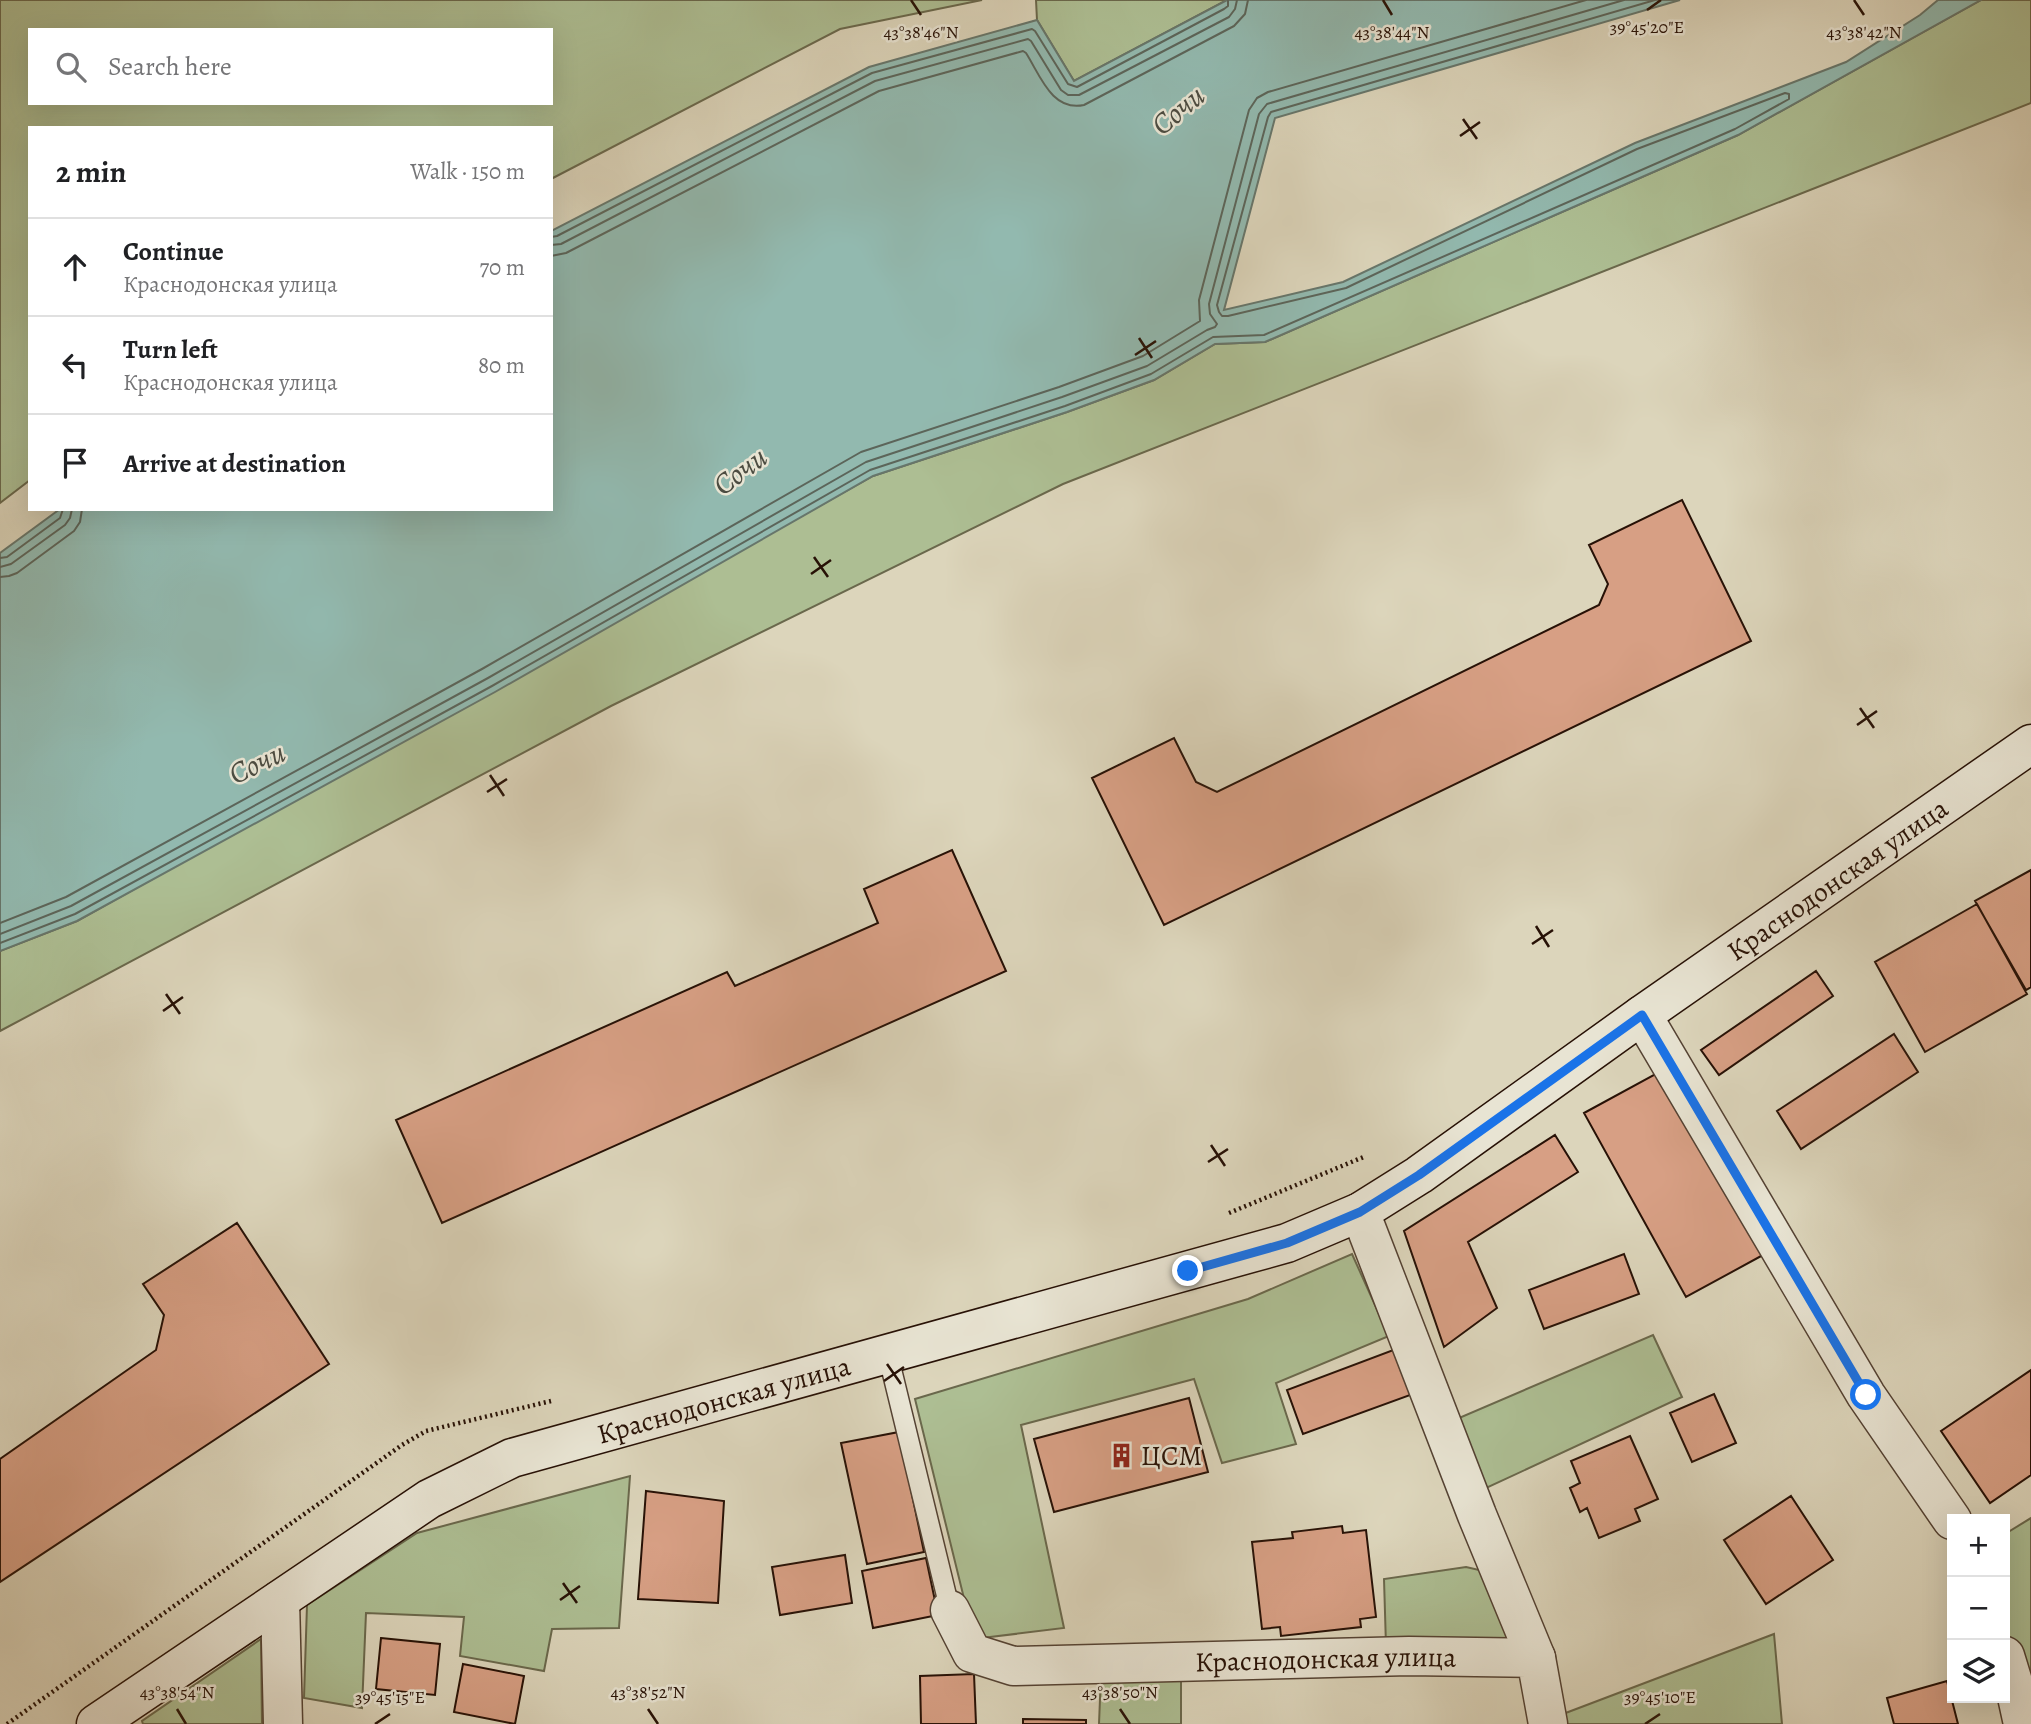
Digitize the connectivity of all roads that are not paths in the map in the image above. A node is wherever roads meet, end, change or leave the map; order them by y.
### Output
1 (2031, 744) edge
2 (1642, 1015) junction
3 (1360, 1212) junction
4 (888, 1355) junction
5 (1948, 1514) edge
6 (280, 1600) junction
7 (950, 1611) joint
8 (1536, 1658) junction
9 (2010, 1672) edge
10 (96, 1724) edge
11 (282, 1724) edge
12 (1548, 1724) edge
13 (2023, 1724) edge

1 - 2 street, Краснодонская улица
2 - 3 street, Краснодонская улица
2 - 5 street
3 - 4 street, Краснодонская улица
3 - 8 street
4 - 6 street, Краснодонская улица
4 - 7 lane
6 - 10 street, Краснодонская улица
6 - 11 street
7 - 8 street, Краснодонская улица
8 - 12 street
9 - 13 street

